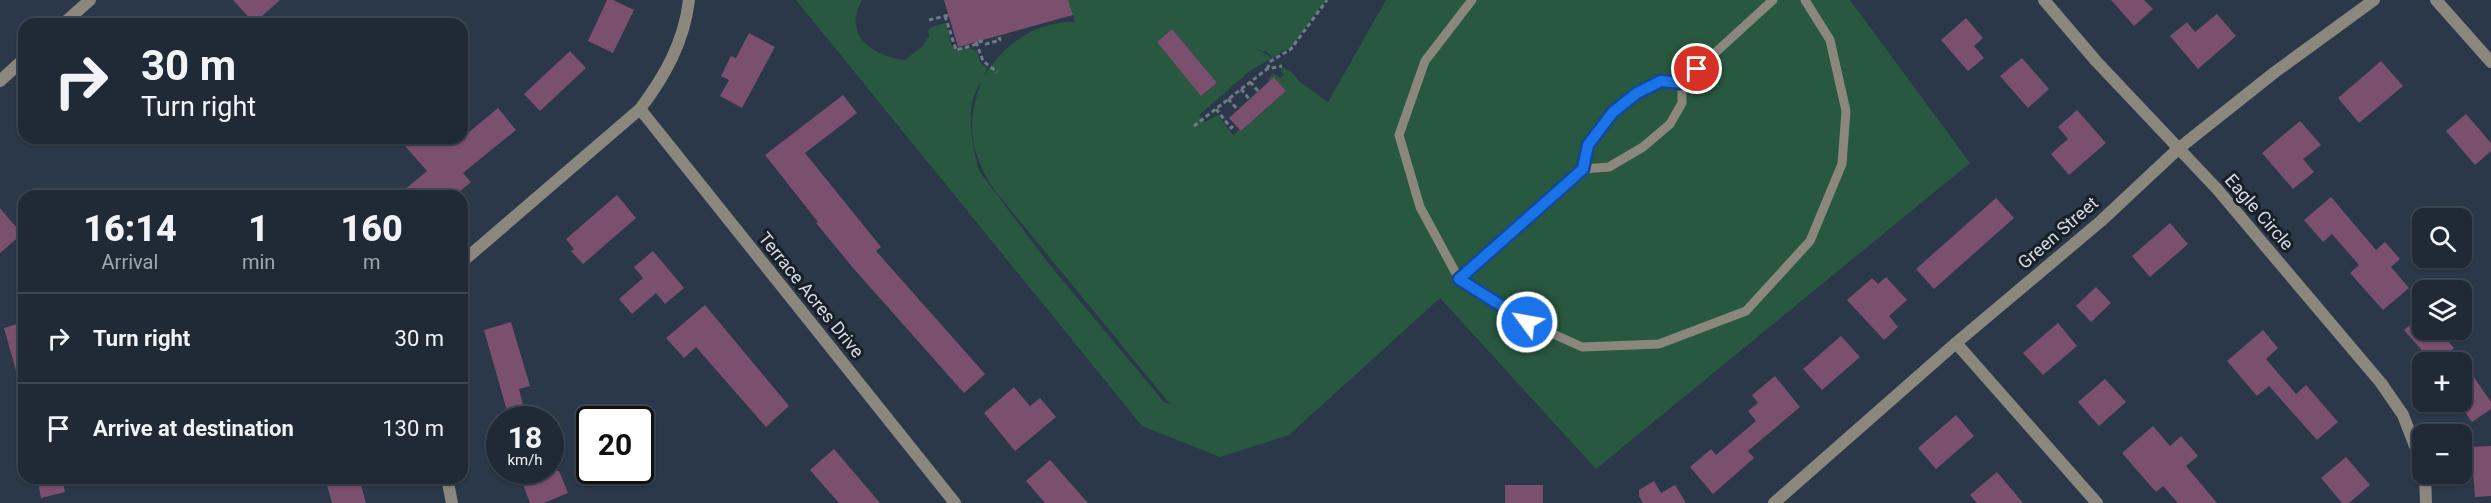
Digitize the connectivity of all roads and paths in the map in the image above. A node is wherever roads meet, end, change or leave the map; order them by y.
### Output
1 (90, 0) edge
2 (688, 0) edge
3 (1327, 0) edge
4 (1472, 0) edge
5 (1773, 0) edge
6 (1805, 0) edge
7 (2044, 0) edge
8 (2374, 0) edge
9 (2436, 0) edge
10 (70, 18) edge
11 (929, 20) dead end
12 (999, 37) dead end
13 (977, 43) junction
14 (2491, 62) edge
15 (18, 64) edge
16 (1282, 66) dead end
17 (1267, 69) junction
18 (997, 72) dead end
19 (0, 81) edge
20 (1250, 82) junction
21 (1682, 83) junction
22 (1241, 89) junction
23 (1258, 92) dead end
24 (1228, 99) junction
25 (1250, 100) dead end
26 (1216, 108) junction
27 (640, 109) junction
28 (1238, 110) dead end
29 (1235, 124) dead end
30 (1194, 126) dead end
31 (2178, 149) junction
32 (1583, 169) junction
33 (468, 257) edge
34 (1459, 279) junction
35 (1956, 343) junction
36 (2412, 438) edge
37 (448, 484) edge
38 (2425, 484) edge
39 (452, 503) edge
40 (955, 503) edge
41 (1774, 503) edge
42 (2097, 503) edge
43 (2426, 503) edge

1 - 10 street
2 - 27 street
3 - 17 path
4 - 34 lane
5 - 21 lane
6 - 34 lane
7 - 31 street, Eagle Circle
8 - 31 street, Green Street
9 - 14 street
11 - 13 path
12 - 13 path
13 - 18 path
15 - 19 street
16 - 17 path
17 - 20 path
20 - 22 path
20 - 23 path
21 - 32 lane
21 - 32 lane
22 - 24 path
22 - 25 path
24 - 26 path
24 - 28 path
26 - 29 path
26 - 30 path
27 - 33 street
27 - 40 street, Terrace Acres Drive
31 - 35 street, Green Street
31 - 36 street, Eagle Circle
32 - 34 lane
35 - 41 street, Green Street
35 - 42 street
37 - 39 street
38 - 43 street

